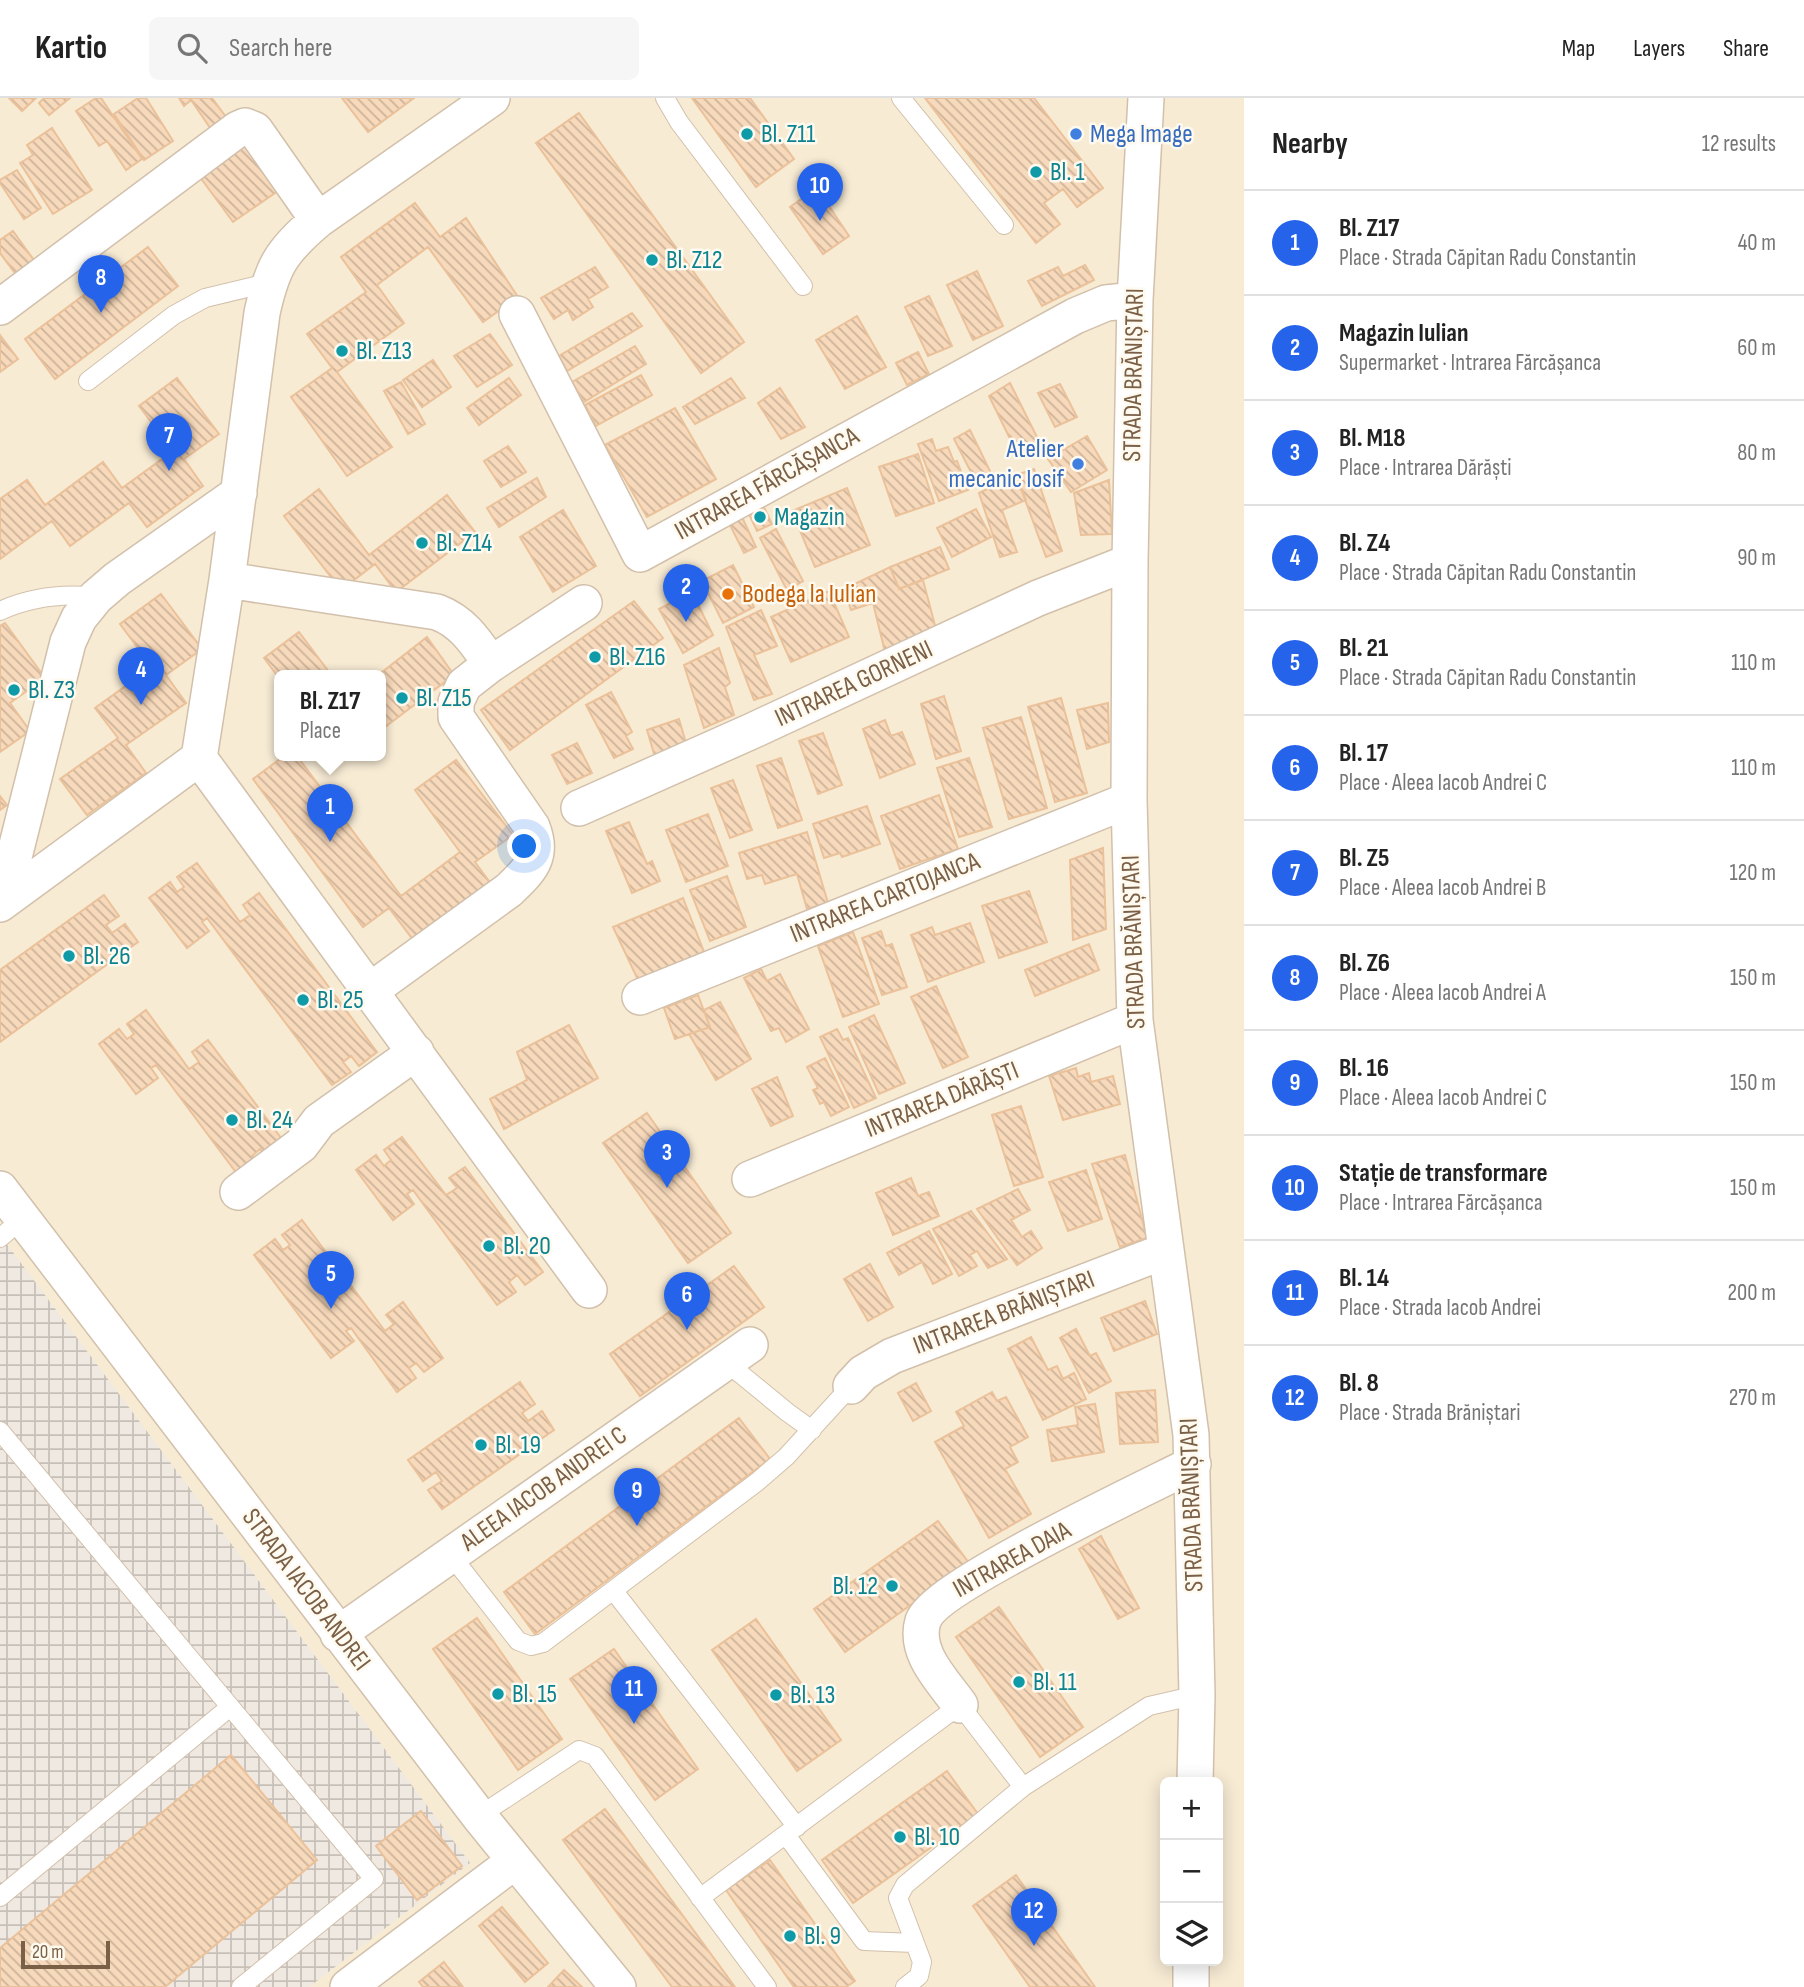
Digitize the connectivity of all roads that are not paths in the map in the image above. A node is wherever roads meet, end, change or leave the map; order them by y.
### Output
1 (492, 98) edge
2 (666, 98) edge
3 (901, 98) edge
4 (1146, 98) edge
5 (318, 220) junction
6 (1004, 225) dead end
7 (268, 283) junction
8 (803, 286) dead end
9 (1135, 300) junction
10 (0, 307) edge
11 (517, 314) dead end
12 (88, 381) dead end
13 (239, 493) junction
14 (1130, 562) junction
15 (227, 580) junction
16 (96, 597) junction
17 (584, 603) dead end
18 (0, 611) edge
19 (491, 664) junction
20 (200, 758) junction
21 (1129, 800) junction
22 (579, 808) dead end
23 (3, 901) edge
24 (371, 990) junction
25 (640, 997) dead end
26 (1135, 1020) junction
27 (416, 1052) junction
28 (750, 1179) dead end
29 (0, 1189) edge
30 (237, 1192) dead end
31 (11, 1229) edge
32 (1165, 1251) junction
33 (589, 1290) dead end
34 (738, 1354) joint
35 (851, 1386) joint
36 (812, 1430) junction
37 (0, 1431) edge
38 (1193, 1464) junction
39 (450, 1554) junction
40 (613, 1590) junction
41 (338, 1634) junction
42 (1197, 1695) junction
43 (960, 1705) junction
44 (230, 1707) junction
45 (1195, 1777) edge
46 (1023, 1787) junction
47 (479, 1816) junction
48 (791, 1831) junction
49 (515, 1861) junction
50 (0, 1897) edge
51 (700, 1898) junction
52 (915, 1943) junction
53 (1191, 1966) edge
54 (242, 1987) edge
55 (348, 1987) edge
56 (618, 1987) edge
57 (767, 1987) edge
58 (905, 1987) edge
59 (1191, 1987) edge

1 - 5 street
2 - 8 lane
3 - 6 lane
4 - 9 street, STRADA BRĂNIȘTARI
5 - 7 street
5 - 10 street
7 - 12 lane
7 - 13 street
9 - 11 street, INTRAREA FĂRCĂȘANCA
9 - 14 street, STRADA BRĂNIȘTARI
13 - 15 street
13 - 16 street
14 - 21 street, STRADA BRĂNIȘTARI
14 - 22 street, INTRAREA GORNENI
15 - 19 street
15 - 20 street
16 - 18 lane
16 - 23 street
17 - 19 street
19 - 24 street
20 - 23 street
20 - 24 street
21 - 25 street, INTRAREA CARTOJANCA
21 - 26 street, STRADA BRĂNIȘTARI
24 - 27 street
26 - 28 street, INTRAREA DĂRĂȘTI
26 - 32 street, STRADA BRĂNIȘTARI
27 - 30 street
27 - 33 street
29 - 31 street, STRADA IACOB ANDREI
31 - 41 street, STRADA IACOB ANDREI
32 - 35 street, INTRAREA BRĂNIȘTARI
32 - 38 street, STRADA BRĂNIȘTARI
34 - 36 lane
34 - 39 street, ALEEA IACOB ANDREI C
35 - 36 lane
36 - 40 lane
37 - 44 lane
38 - 42 street, STRADA BRĂNIȘTARI
38 - 43 street, INTRAREA DAIA
39 - 40 lane
39 - 41 street, ALEEA IACOB ANDREI C
40 - 48 lane
41 - 47 street, STRADA IACOB ANDREI
42 - 45 street, STRADA BRĂNIȘTARI
42 - 46 lane
43 - 46 lane
43 - 48 lane
44 - 50 lane
44 - 54 lane
46 - 52 lane
47 - 49 street, STRADA IACOB ANDREI
47 - 51 lane
48 - 51 lane
48 - 52 lane
49 - 55 street
49 - 56 street, STRADA IACOB ANDREI
51 - 57 lane
52 - 58 lane
53 - 59 street

